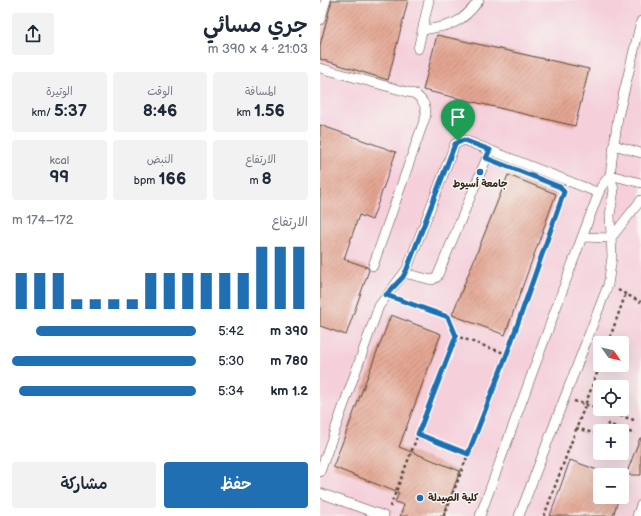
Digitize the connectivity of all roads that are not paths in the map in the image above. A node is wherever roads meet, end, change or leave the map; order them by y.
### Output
1 (326, 0) edge
2 (429, 0) edge
3 (489, 0) edge
4 (479, 1) edge
5 (320, 20) edge
6 (641, 21) edge
7 (423, 30) junction
8 (418, 48) dead end
9 (320, 68) edge
10 (614, 145) junction
11 (490, 150) junction
12 (641, 153) edge
13 (610, 174) junction
14 (641, 183) edge
15 (599, 193) junction
16 (641, 200) edge
17 (582, 237) junction
18 (611, 238) junction
19 (373, 266) dead end
20 (404, 274) junction
21 (320, 472) edge
22 (320, 493) edge
23 (641, 505) edge
24 (384, 516) edge
25 (480, 516) edge
26 (519, 516) edge
27 (637, 516) edge

1 - 5 lane
2 - 7 lane
3 - 4 lane
4 - 7 lane
6 - 10 lane
7 - 8 lane
9 - 19 lane
10 - 12 lane
10 - 13 lane
11 - 15 lane
11 - 20 lane
11 - 20 lane
13 - 14 lane
13 - 15 lane
13 - 18 lane
15 - 17 lane
16 - 18 lane
17 - 18 lane
17 - 25 lane
18 - 26 lane
20 - 21 lane
22 - 24 lane
23 - 27 lane

